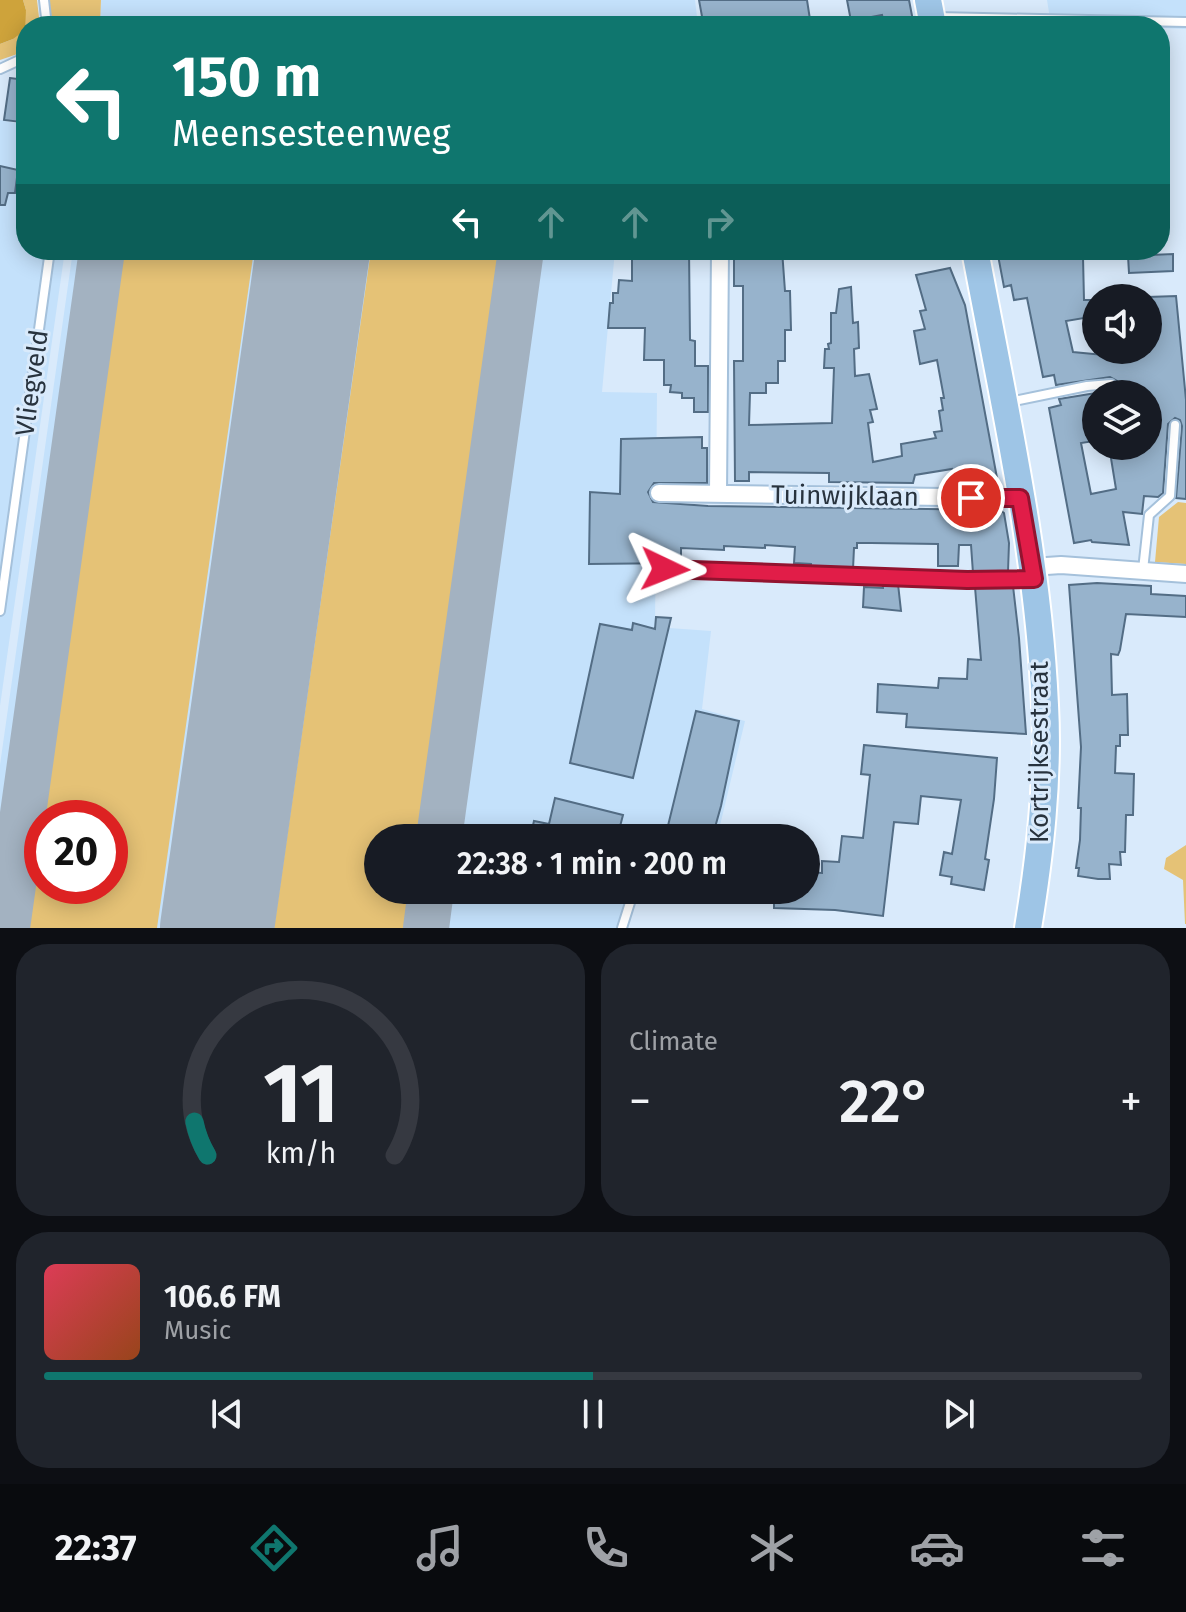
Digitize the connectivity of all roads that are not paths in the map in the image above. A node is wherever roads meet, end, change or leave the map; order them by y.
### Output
1 (931, 15) edge
2 (954, 16) edge
3 (49, 260) edge
4 (720, 260) edge
5 (977, 260) edge
6 (1082, 387) edge
7 (1004, 403) junction
8 (1175, 425) dead end
9 (659, 493) dead end
10 (718, 494) junction
11 (1020, 498) junction
12 (665, 569) dead end
13 (1143, 571) junction
14 (1033, 574) junction
15 (1186, 574) edge
16 (0, 611) edge
17 (630, 904) edge
18 (622, 928) edge
19 (1028, 928) edge

1 - 2 lane
3 - 16 lane, Vliegveld
4 - 10 street
5 - 7 main road, Kortrijksestraat
6 - 7 lane
7 - 11 main road, Kortrijksestraat
8 - 13 lane
9 - 10 street, Tuinwijklaan
10 - 11 street, Tuinwijklaan
11 - 14 main road, Kortrijksestraat
12 - 14 lane
13 - 14 street
13 - 15 street
14 - 19 main road, Kortrijksestraat
17 - 18 lane

